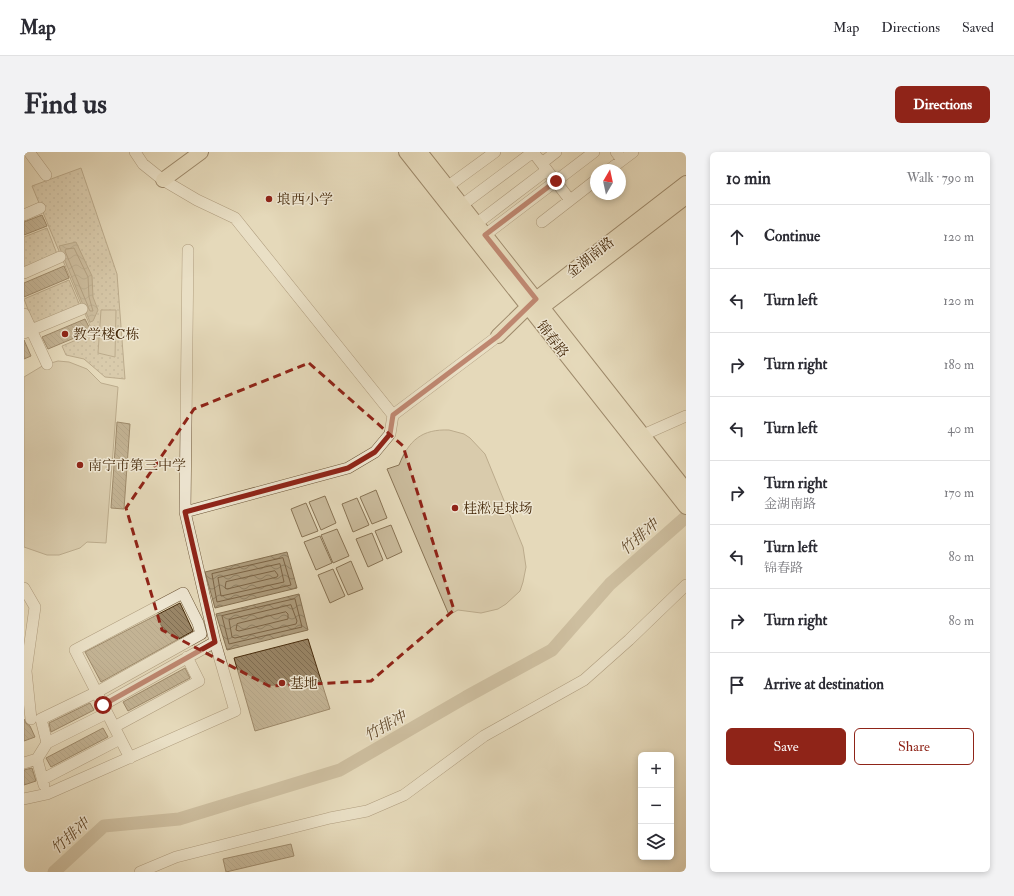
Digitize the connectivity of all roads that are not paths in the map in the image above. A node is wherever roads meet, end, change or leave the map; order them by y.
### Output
1 (30, 152) edge
2 (135, 152) edge
3 (201, 152) edge
4 (406, 152) edge
5 (420, 152) edge
6 (495, 152) edge
7 (533, 152) edge
8 (556, 152) edge
9 (594, 152) edge
10 (632, 152) edge
11 (619, 156) edge
12 (544, 166) junction
13 (46, 175) dead end
14 (163, 180) junction
15 (556, 181) junction
16 (686, 183) edge
17 (590, 185) edge
18 (447, 187) junction
19 (686, 197) edge
20 (570, 200) junction
21 (462, 205) junction
22 (40, 208) dead end
23 (24, 215) edge
24 (542, 222) dead end
25 (476, 224) junction
26 (485, 235) junction
27 (188, 250) dead end
28 (60, 257) dead end
29 (24, 273) edge
30 (535, 307) junction
31 (82, 309) dead end
32 (24, 314) edge
33 (28, 331) edge
34 (498, 336) joint
35 (47, 364) dead end
36 (393, 415) junction
37 (686, 416) edge
38 (643, 435) junction
39 (658, 462) junction
40 (686, 490) edge
41 (686, 507) edge
42 (185, 512) junction
43 (686, 586) edge
44 (24, 588) edge
45 (215, 642) junction
46 (187, 657) junction
47 (25, 671) edge
48 (96, 692) junction
49 (105, 709) junction
50 (32, 719) dead end
51 (114, 726) junction
52 (120, 739) junction
53 (47, 743) junction
54 (130, 758) junction
55 (37, 759) junction
56 (24, 763) edge
57 (43, 779) junction
58 (47, 794) junction
59 (24, 800) edge
60 (140, 872) edge

1 - 13 street
2 - 14 street
3 - 14 main road
4 - 30 main road, 锦春路
5 - 18 main road, 锦春路
6 - 18 street
7 - 12 street
7 - 21 street
8 - 12 street
9 - 15 street
10 - 11 street
12 - 15 street
12 - 25 street
14 - 36 street
15 - 20 street
15 - 26 street
16 - 30 main road, 金湖南路
17 - 20 street
18 - 21 main road, 锦春路
19 - 30 main road, 金湖南路
20 - 24 street
21 - 25 main road, 锦春路
22 - 23 street
25 - 26 main road, 锦春路
26 - 30 main road, 锦春路
27 - 42 street
28 - 29 street
30 - 34 main road, 金湖南路
30 - 38 main road, 锦春路
30 - 39 main road, 锦春路
31 - 33 street
32 - 33 street
33 - 35 street
34 - 36 street, 金湖南路
36 - 42 street
37 - 38 street
38 - 39 main road, 锦春路
39 - 40 main road, 锦春路
39 - 41 main road, 锦春路
42 - 45 street
43 - 60 street
44 - 47 street
45 - 46 street
45 - 54 street
46 - 49 street
46 - 51 street
47 - 50 street
48 - 48 street
48 - 49 street
48 - 53 street
49 - 51 street
49 - 53 street
51 - 52 street
52 - 54 street
52 - 57 street
53 - 55 street
54 - 58 street
55 - 56 street
55 - 57 street
57 - 58 street
58 - 59 street

